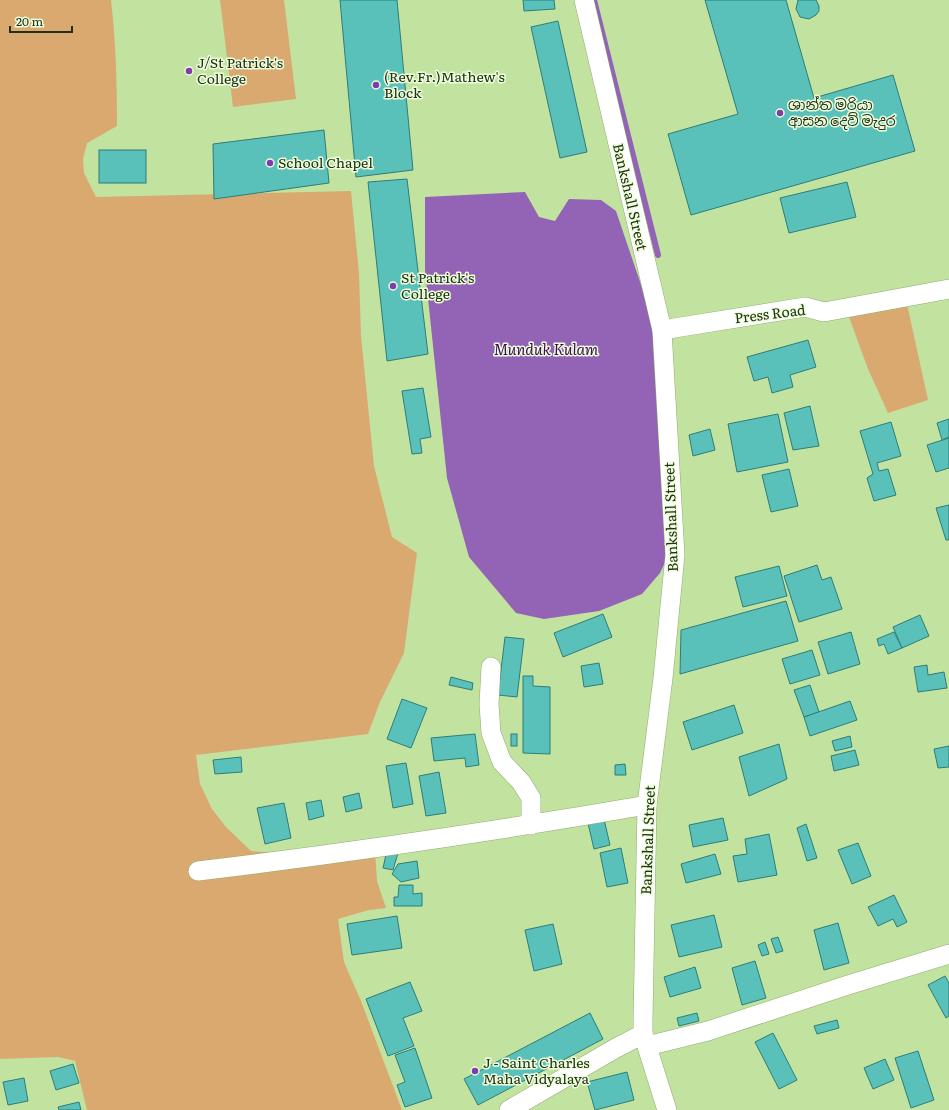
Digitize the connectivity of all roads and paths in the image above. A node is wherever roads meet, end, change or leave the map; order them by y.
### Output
1 (584, 0) edge
2 (949, 289) edge
3 (662, 330) junction
4 (491, 666) dead end
5 (646, 805) junction
6 (531, 825) junction
7 (198, 871) dead end
8 (949, 954) edge
9 (645, 1040) junction
10 (509, 1110) edge
11 (667, 1110) edge

1 - 3 street, Bankshall Street
2 - 3 street, Press Road
3 - 5 street, Bankshall Street
4 - 6 street
5 - 6 street
5 - 9 street, Bankshall Street
6 - 7 street
8 - 9 street
9 - 10 street
9 - 11 street, Bankshall Street

